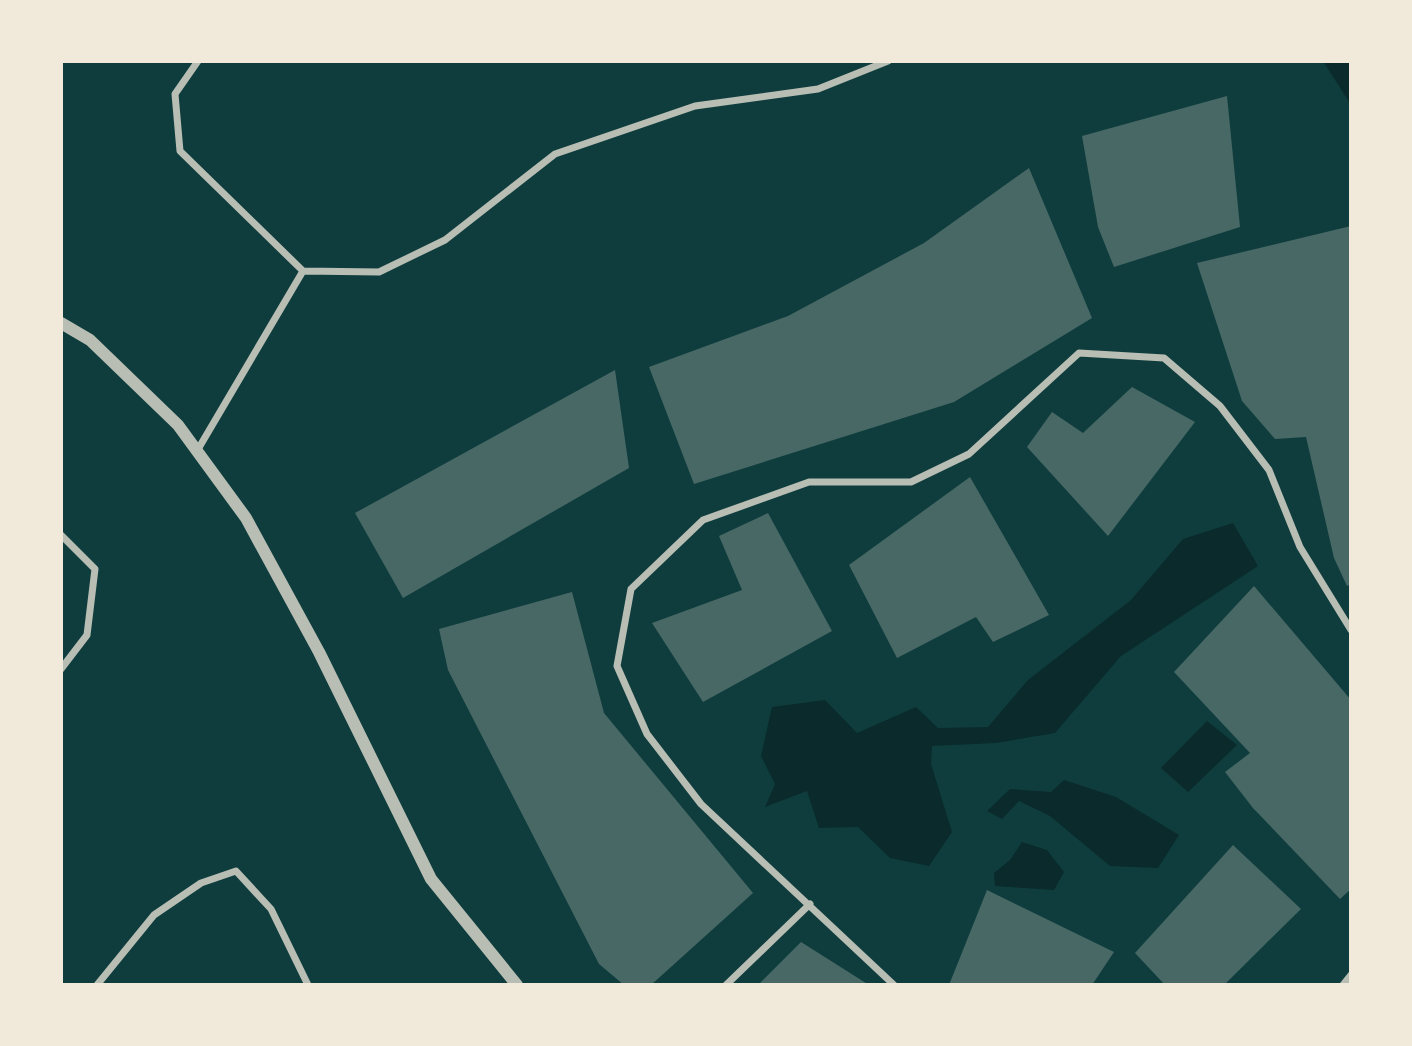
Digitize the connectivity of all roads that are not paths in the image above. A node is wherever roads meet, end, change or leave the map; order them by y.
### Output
1 (198, 61) edge
2 (888, 61) edge
3 (303, 271) junction
4 (61, 323) edge
5 (197, 451) junction
6 (61, 535) edge
7 (1351, 630) edge
8 (61, 669) edge
9 (810, 904) junction
10 (1351, 975) edge
11 (97, 985) edge
12 (308, 985) edge
13 (517, 985) edge
14 (726, 985) edge
15 (894, 985) edge
16 (1343, 985) edge

1 - 3 street
2 - 3 street
3 - 5 street
4 - 5 street
5 - 13 street
6 - 8 street
7 - 9 street
9 - 14 street
9 - 15 street
10 - 16 street
11 - 12 street

